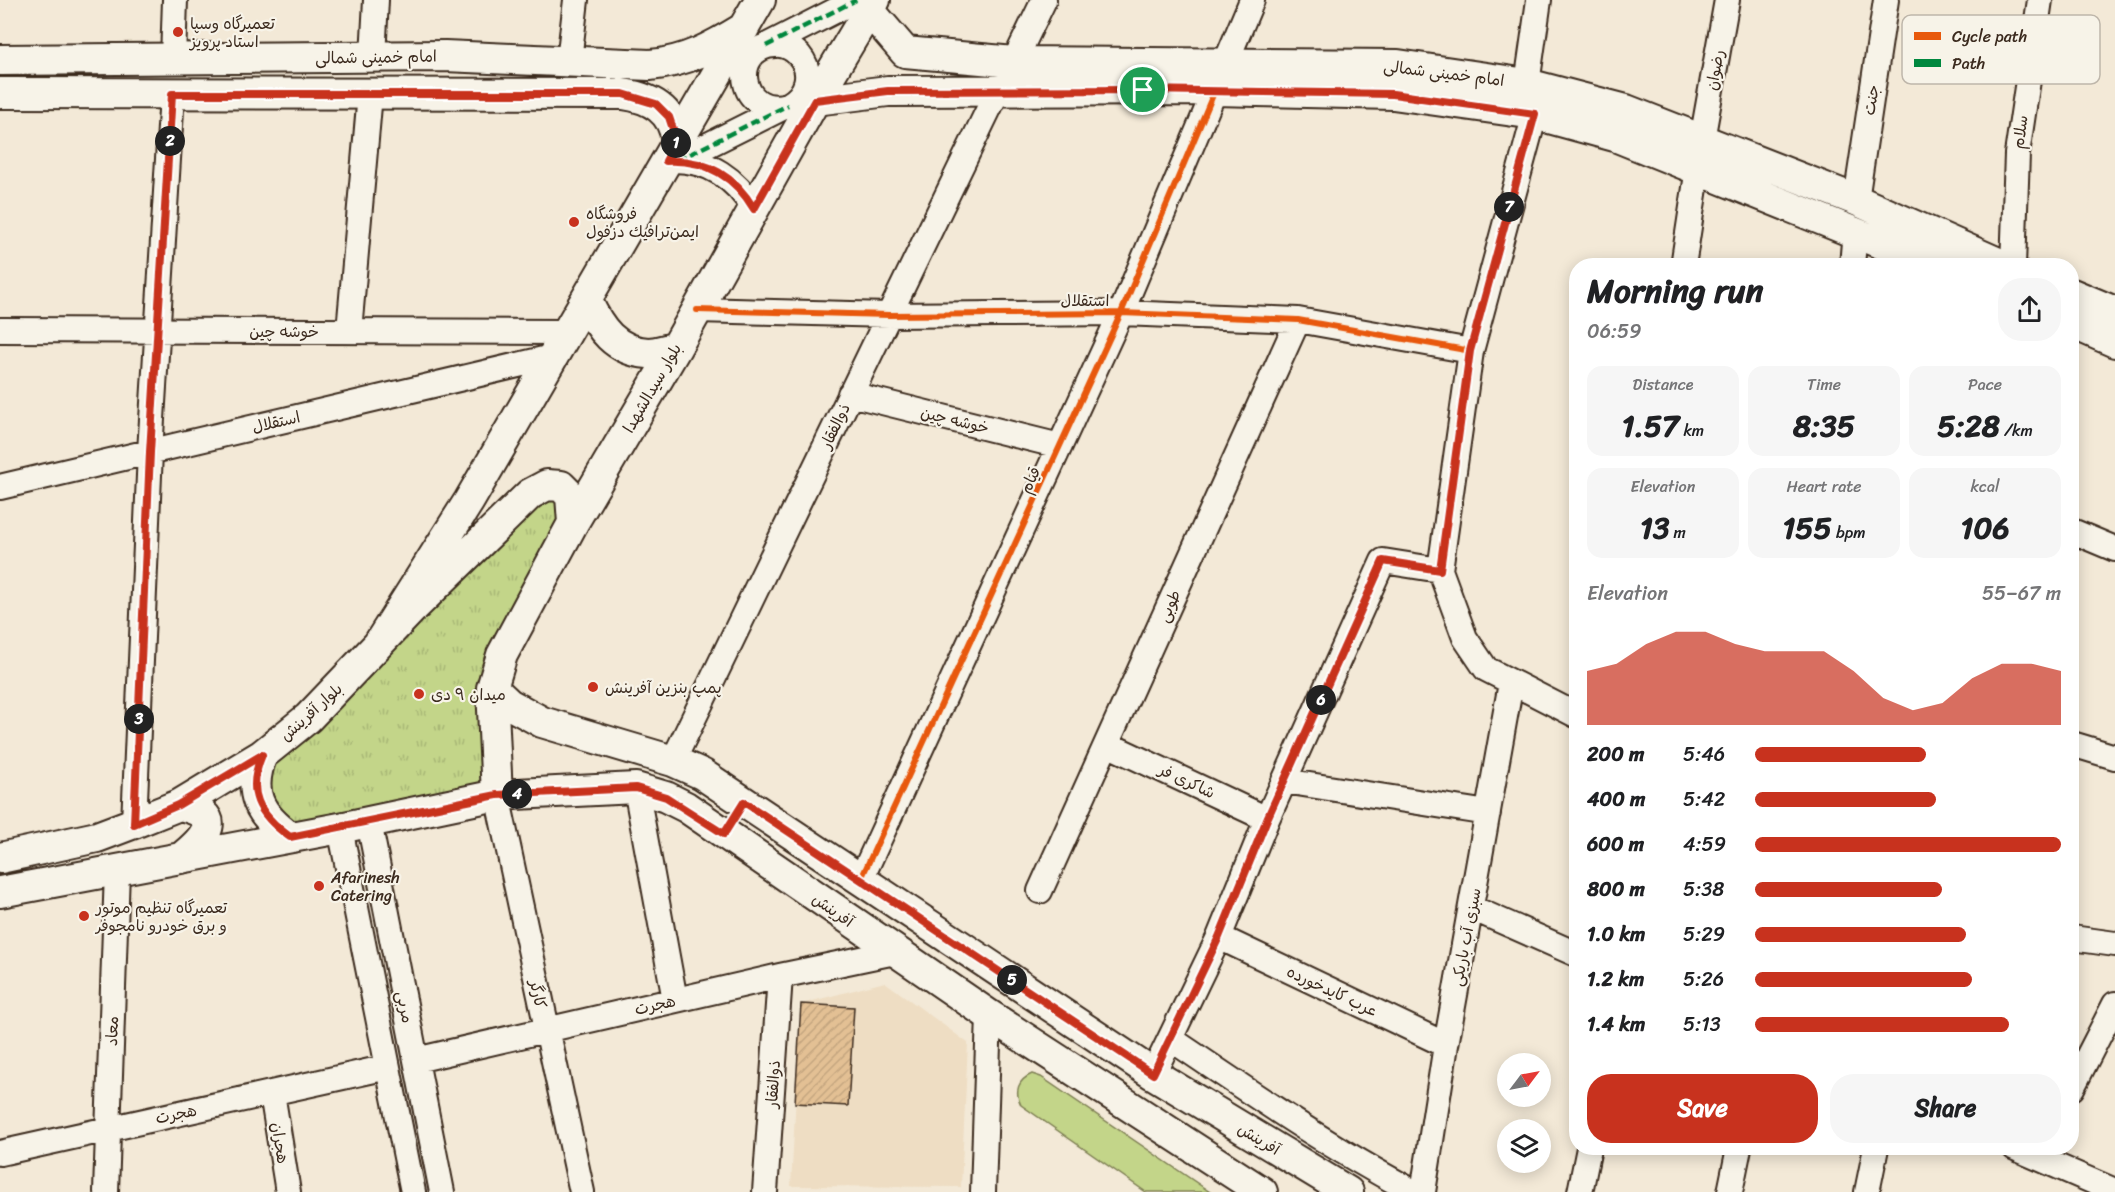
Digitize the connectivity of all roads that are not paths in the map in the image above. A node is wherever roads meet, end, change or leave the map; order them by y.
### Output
1 (175, 0) edge
2 (376, 0) edge
3 (576, 0) edge
4 (760, 0) edge
5 (1044, 0) edge
6 (1252, 0) edge
7 (1539, 0) edge
8 (1727, 0) edge
9 (1886, 0) edge
10 (2040, 0) edge
11 (867, 3) edge
12 (2038, 15) edge
13 (755, 37) junction
14 (905, 52) junction
15 (373, 57) junction
16 (173, 58) junction
17 (0, 60) edge
18 (569, 61) junction
19 (1014, 62) junction
20 (1226, 62) junction
21 (657, 64) junction
22 (1527, 84) junction
23 (2027, 84) edge
24 (1215, 90) junction
25 (888, 91) junction
26 (997, 92) junction
27 (0, 93) edge
28 (172, 94) junction
29 (370, 94) junction
30 (640, 97) junction
31 (801, 103) junction
32 (1535, 114) junction
33 (674, 154) junction
34 (1700, 154) junction
35 (1856, 200) junction
36 (754, 209) junction
37 (1855, 231) junction
38 (1684, 258) edge
39 (1853, 258) edge
40 (1918, 258) edge
41 (1987, 258) edge
42 (2013, 258) edge
43 (2079, 297) edge
44 (587, 301) junction
45 (697, 310) junction
46 (2115, 312) edge
47 (1121, 313) junction
48 (889, 315) junction
49 (1298, 320) junction
50 (2079, 326) edge
51 (0, 330) edge
52 (159, 330) junction
53 (349, 331) junction
54 (568, 332) junction
55 (2115, 342) edge
56 (676, 348) junction
57 (1470, 351) junction
58 (552, 357) junction
59 (850, 394) junction
60 (1060, 446) junction
61 (150, 452) junction
62 (0, 487) edge
63 (573, 523) junction
64 (2079, 534) edge
65 (2115, 549) edge
66 (1440, 570) junction
67 (379, 643) junction
68 (1511, 683) junction
69 (492, 688) junction
70 (1569, 712) edge
71 (1107, 744) junction
72 (2079, 746) edge
73 (262, 755) junction
74 (2115, 757) edge
75 (673, 761) junction
76 (1284, 781) junction
77 (636, 788) junction
78 (497, 795) junction
79 (744, 802) junction
80 (178, 805) junction
81 (1488, 813) junction
82 (1267, 819) junction
83 (134, 824) junction
84 (356, 825) junction
85 (724, 834) junction
86 (290, 837) junction
87 (0, 858) edge
88 (181, 858) junction
89 (117, 871) junction
90 (861, 879) junction
91 (1040, 891) dead end
92 (0, 892) edge
93 (1472, 908) junction
94 (1219, 937) junction
95 (2079, 939) edge
96 (2115, 944) edge
97 (1569, 951) edge
98 (895, 952) junction
99 (780, 976) junction
100 (675, 1000) junction
101 (2115, 1004) edge
102 (989, 1015) junction
103 (546, 1030) junction
104 (1171, 1039) junction
105 (1446, 1045) junction
106 (416, 1060) junction
107 (388, 1067) junction
108 (1153, 1074) junction
109 (2079, 1074) edge
110 (272, 1093) junction
111 (108, 1128) junction
112 (0, 1154) edge
113 (1588, 1155) edge
114 (1738, 1155) edge
115 (1875, 1155) edge
116 (2041, 1155) edge
117 (2115, 1191) edge
118 (106, 1192) edge
119 (288, 1192) edge
120 (413, 1192) edge
121 (441, 1192) edge
122 (582, 1192) edge
123 (765, 1192) edge
124 (983, 1192) edge
125 (1262, 1192) edge
126 (1348, 1192) edge
127 (1414, 1192) edge
128 (1423, 1192) edge
129 (1581, 1192) edge
130 (1730, 1192) edge
131 (1867, 1192) edge

1 - 16 street
2 - 15 street
3 - 18 street
4 - 13 main road
5 - 19 street
6 - 20 street
7 - 22 street
8 - 34 street, رضوان
9 - 35 street, جنت
10 - 12 street, سلام
11 - 13 street
11 - 14 main road
11 - 31 main road, بلوار سیدالشهدا
13 - 21 main road, امام خمینی شمالی
13 - 31 street
13 - 31 street
13 - 33 main road
14 - 19 main road, امام خمینی شمالی
14 - 25 main road
15 - 16 main road, امام خمینی شمالی
15 - 18 main road, امام خمینی شمالی
16 - 17 main road, امام خمینی شمالی
18 - 21 main road, امام خمینی شمالی
19 - 20 main road, امام خمینی شمالی
20 - 22 main road, امام خمینی شمالی
21 - 30 main road
22 - 34 main road, امام خمینی شمالی
23 - 42 street, سلام
24 - 26 main road, امام خمینی شمالی
24 - 32 main road, امام خمینی شمالی
24 - 47 street, قیام
25 - 26 main road, امام خمینی شمالی
25 - 31 main road, امام خمینی شمالی
26 - 48 street, ذوالفقار
27 - 28 main road
28 - 29 main road
28 - 52 street
29 - 30 main road
29 - 53 street
30 - 33 main road
31 - 33 street
31 - 36 main road, بلوار سیدالشهدا
32 - 34 main road, امام خمینی شمالی
32 - 57 street
33 - 36 street
33 - 44 main road
34 - 35 main road, امام خمینی شمالی
34 - 37 main road, امام خمینی شمالی
34 - 38 street, رضوان
35 - 41 main road, امام خمینی شمالی
36 - 45 main road, بلوار سیدالشهدا
37 - 39 street
37 - 40 main road, امام خمینی شمالی
43 - 46 main road
44 - 54 main road
44 - 56 main road
45 - 48 street, استقلال
45 - 56 main road, بلوار سیدالشهدا
47 - 48 street, استقلال
47 - 49 street, استقلال
47 - 60 street, قیام
48 - 59 street, ذوالفقار
49 - 57 street, استقلال
49 - 71 street, طوبی
50 - 55 main road
51 - 52 street, خوشه چین
52 - 53 street, خوشه چین
52 - 61 street
53 - 54 street, خوشه چین
54 - 58 main road
56 - 63 main road, بلوار سیدالشهدا
57 - 66 street
58 - 61 street, استقلال
58 - 67 main road
59 - 60 street, خوشه چین
59 - 75 street, ذوالفقار
60 - 90 street, قیام
61 - 62 street, استقلال
61 - 83 street
63 - 67 main road
63 - 69 main road, بلوار سیدالشهدا
64 - 65 street
66 - 68 street
66 - 76 street
67 - 73 main road, بلوار آفرینش
68 - 70 street
68 - 81 street, سبزی آب باریکی
69 - 75 main road, آفرینش
69 - 78 main road, بلوار سیدالشهدا
71 - 82 street, شاکری فر
71 - 91 street, طوبی
72 - 74 street
73 - 80 main road, بلوار آفرینش
73 - 86 main road
75 - 79 main road, آفرینش
76 - 81 street
76 - 82 street
77 - 78 main road, آفرینش
77 - 85 main road, آفرینش
77 - 100 street
78 - 84 main road, آفرینش
78 - 103 street, کارگر
79 - 85 main road
79 - 90 main road, آفرینش
80 - 83 main road, بلوار آفرینش
80 - 88 main road
81 - 93 street, سبزی آب باریکی
82 - 94 street
83 - 87 main road, بلوار آفرینش
84 - 86 main road
84 - 106 street, مربی
84 - 107 street, مربی
85 - 98 main road, آفرینش
86 - 88 main road
88 - 89 main road
89 - 92 main road
89 - 111 street, معاد
90 - 108 main road, آفرینش
93 - 97 street
93 - 105 street, سبزی آب باریکی
94 - 104 street
94 - 105 street, عرب کایدخورده
95 - 96 street
98 - 99 street, هجرت
98 - 102 main road, آفرینش
99 - 100 street, هجرت
99 - 123 street, ذوالفقار
100 - 103 street, هجرت
101 - 109 street
102 - 124 street
102 - 125 main road, آفرینش
103 - 106 street, هجرت
103 - 122 street, کارگر
104 - 108 street
104 - 127 street
105 - 128 street, سبزی آب باریکی
106 - 121 street, مربی
107 - 110 street, هجرت
107 - 120 street, مربی
108 - 126 main road, آفرینش
110 - 111 street, هجرت
110 - 119 street, هجران
111 - 112 street, هجرت
111 - 118 street, معاد
113 - 129 street
114 - 130 street
115 - 131 street
116 - 117 street

